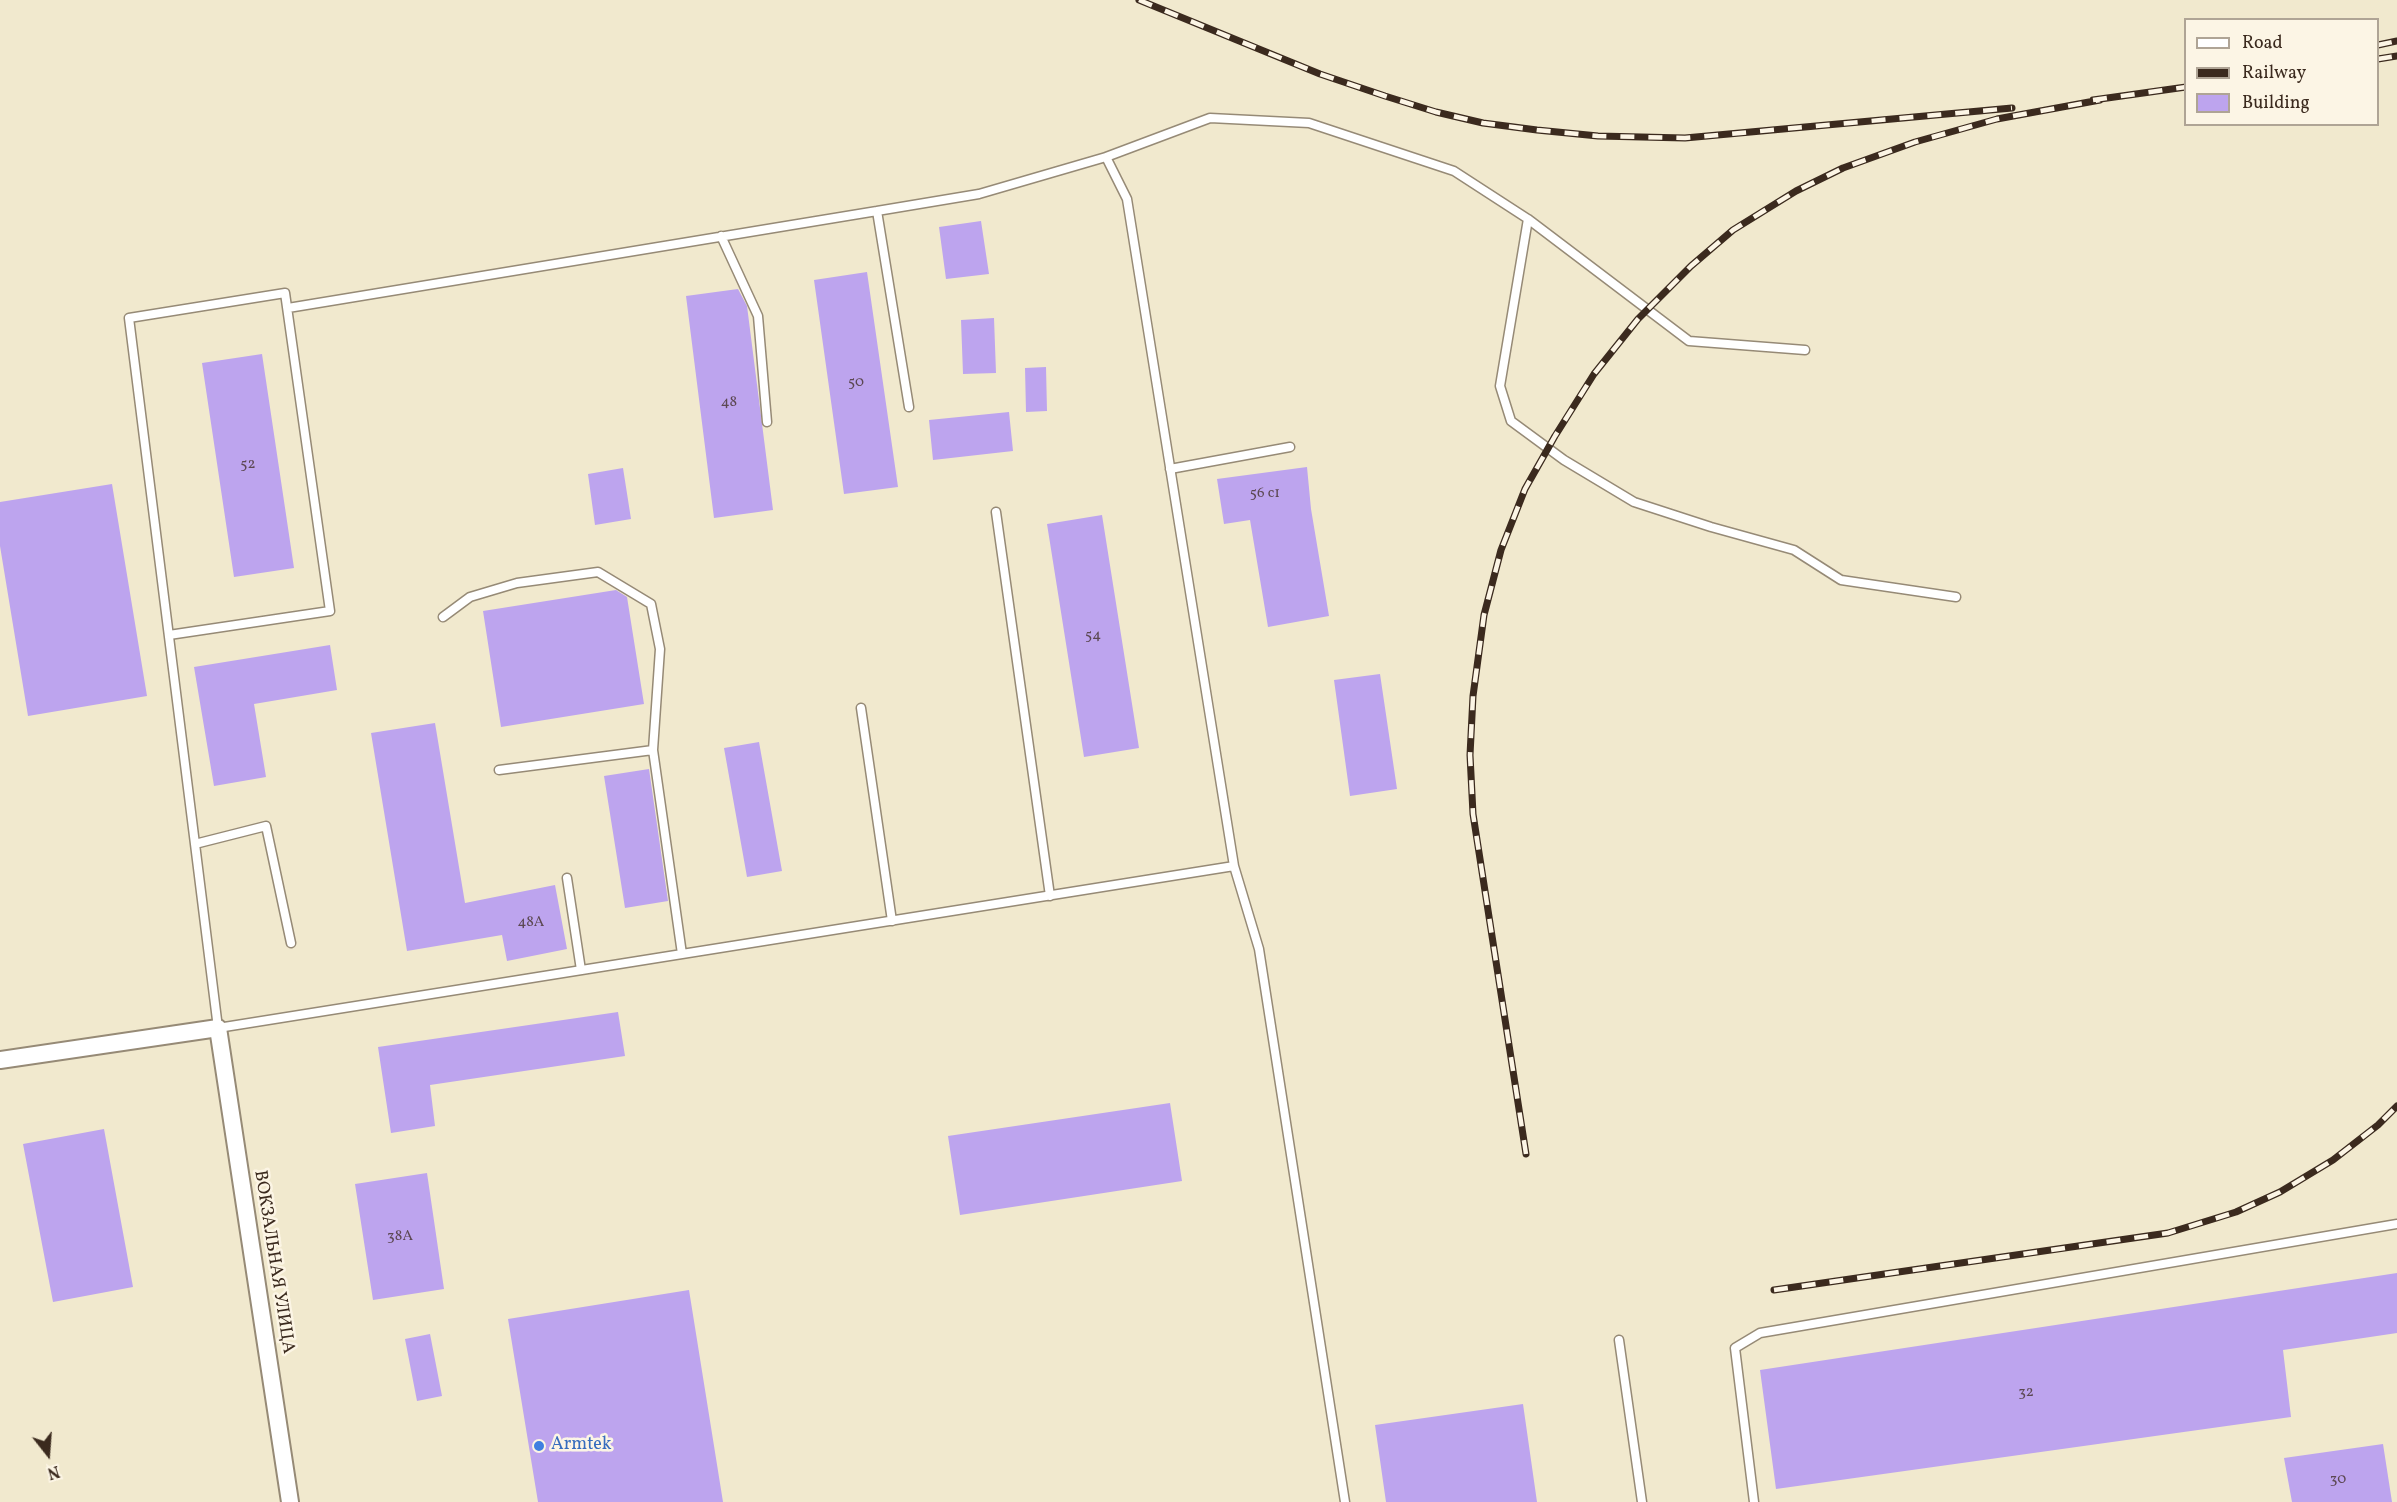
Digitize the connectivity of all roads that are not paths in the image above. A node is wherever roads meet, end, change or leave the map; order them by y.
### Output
1 (1106, 157) junction
2 (877, 211) junction
3 (1528, 219) junction
4 (721, 237) junction
5 (288, 309) junction
6 (1805, 350) dead end
7 (909, 407) dead end
8 (767, 422) dead end
9 (1290, 447) dead end
10 (1170, 469) junction
11 (996, 512) dead end
12 (1956, 597) dead end
13 (443, 617) dead end
14 (169, 635) junction
15 (861, 708) dead end
16 (653, 750) junction
17 (499, 770) dead end
18 (195, 844) junction
19 (1234, 866) junction
20 (567, 878) dead end
21 (1050, 896) junction
22 (892, 921) junction
23 (291, 943) dead end
24 (682, 954) junction
25 (581, 970) junction
26 (218, 1028) junction
27 (0, 1060) edge
28 (2397, 1224) edge
29 (1619, 1340) dead end
30 (290, 1502) edge
31 (1345, 1502) edge
32 (1642, 1502) edge
33 (1754, 1502) edge

1 - 2 lane
1 - 3 lane
1 - 10 lane
2 - 4 lane
2 - 7 lane
3 - 6 lane
3 - 12 lane
4 - 5 lane
4 - 8 lane
5 - 14 lane
5 - 14 lane
9 - 10 lane
10 - 19 lane
11 - 21 lane
13 - 16 lane
14 - 18 lane
15 - 22 lane
16 - 17 lane
16 - 24 lane
18 - 23 lane
18 - 26 lane
19 - 21 lane
19 - 31 lane
20 - 25 lane
21 - 22 lane
22 - 24 lane
24 - 25 lane
25 - 26 lane
26 - 27 street
26 - 30 street, ВОКЗАЛЬНАЯ УЛИЦА
28 - 33 lane
29 - 32 lane

